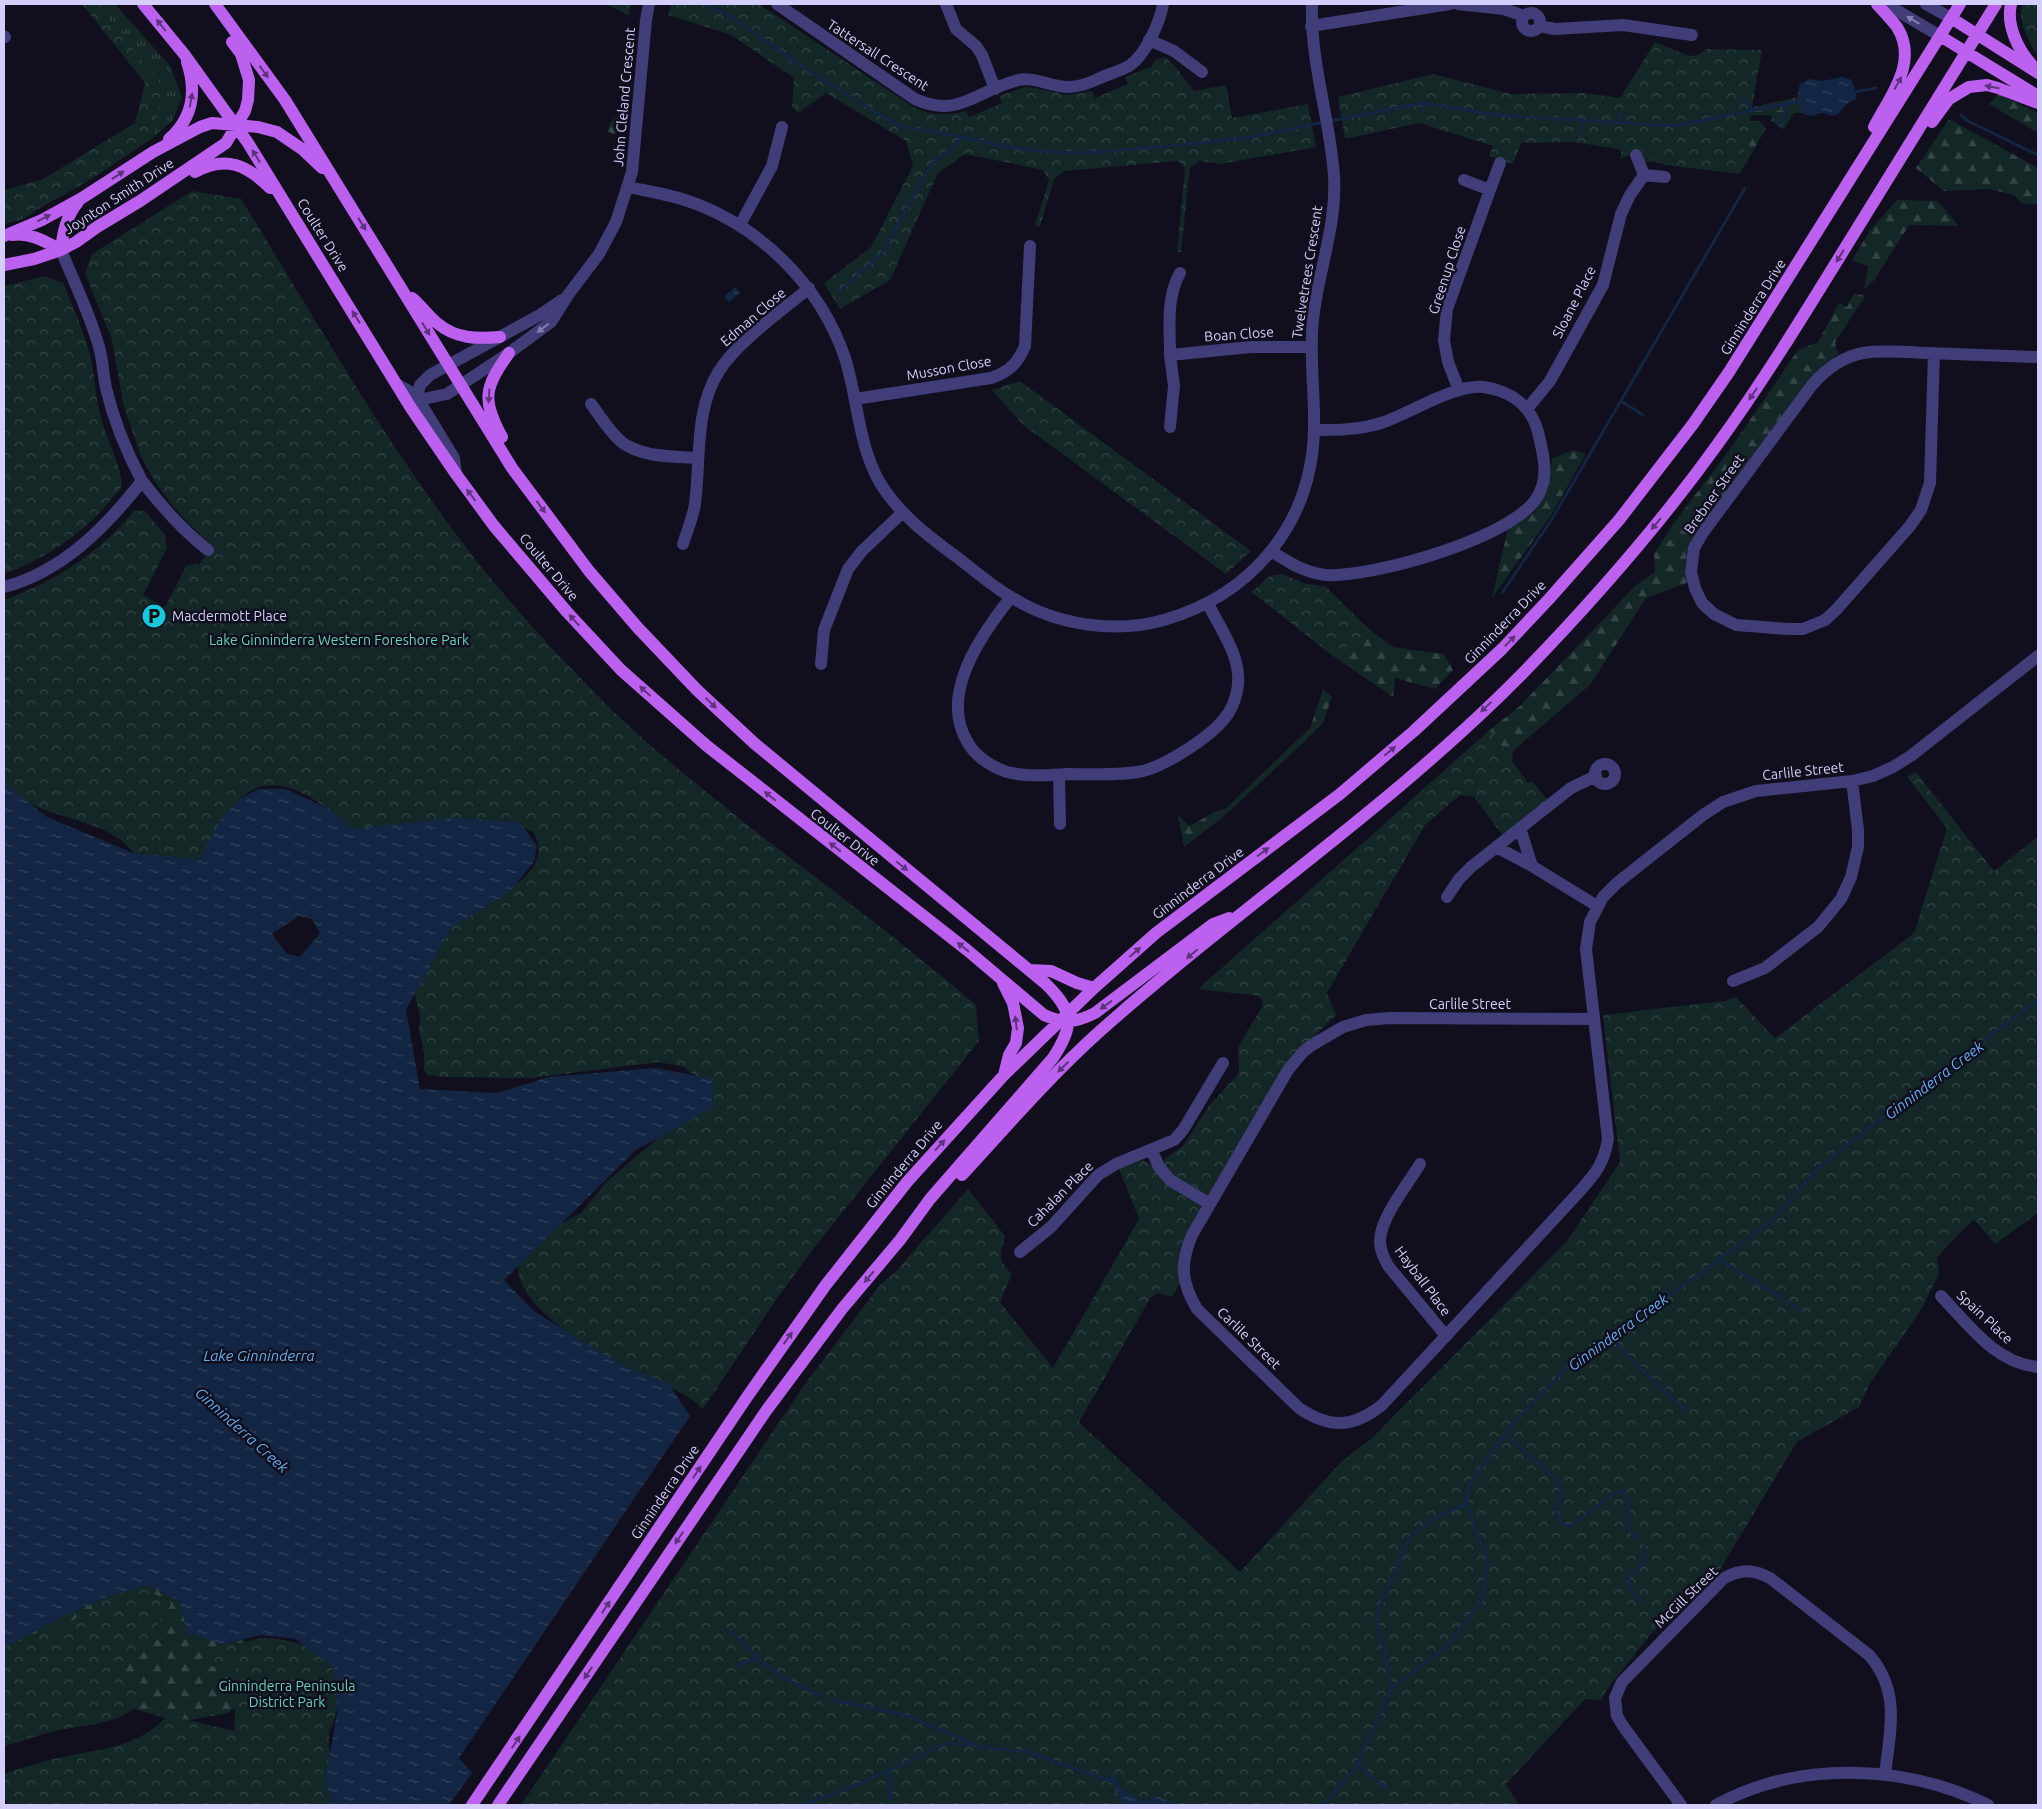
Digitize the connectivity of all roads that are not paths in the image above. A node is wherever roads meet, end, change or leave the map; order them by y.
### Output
1 (143, 4) edge
2 (204, 4) edge
3 (215, 4) edge
4 (777, 4) edge
5 (946, 4) edge
6 (1163, 4) edge
7 (1312, 4) edge
8 (1450, 4) edge
9 (1458, 4) edge
10 (1877, 4) edge
11 (1886, 4) edge
12 (1926, 4) edge
13 (1960, 4) edge
14 (1996, 4) edge
15 (2011, 4) edge
16 (649, 6) edge
17 (1951, 18) junction
18 (1311, 26) junction
19 (1692, 35) dead end
20 (1977, 35) junction
21 (1940, 36) junction
22 (1149, 40) junction
23 (1966, 53) junction
24 (184, 54) junction
25 (1202, 72) dead end
26 (2038, 73) edge
27 (996, 89) junction
28 (2038, 97) edge
29 (2038, 103) edge
30 (236, 126) junction
31 (782, 127) dead end
32 (1869, 143) junction
33 (154, 152) junction
34 (1636, 155) dead end
35 (1500, 163) dead end
36 (1900, 163) junction
37 (1644, 175) junction
38 (1665, 177) dead end
39 (1464, 180) dead end
40 (336, 182) junction
41 (628, 187) junction
42 (1490, 190) junction
43 (82, 198) junction
44 (291, 212) junction
45 (740, 225) junction
46 (4, 236) edge
47 (76, 242) junction
48 (1030, 246) dead end
49 (61, 250) junction
50 (4, 265) edge
51 (1180, 273) dead end
52 (401, 288) junction
53 (809, 288) junction
54 (568, 295) junction
55 (500, 337) junction
56 (1310, 347) junction
57 (509, 353) junction
58 (1934, 353) junction
59 (1170, 355) junction
60 (2038, 357) edge
61 (448, 365) junction
62 (398, 385) junction
63 (460, 385) junction
64 (1459, 390) junction
65 (417, 397) junction
66 (855, 399) junction
67 (591, 404) dead end
68 (1528, 408) junction
69 (1170, 427) dead end
70 (1314, 430) junction
71 (698, 458) junction
72 (512, 468) junction
73 (456, 474) junction
74 (142, 481) junction
75 (902, 513) junction
76 (683, 544) dead end
77 (208, 550) dead end
78 (1271, 551) junction
79 (4, 588) edge
80 (1011, 597) junction
81 (1208, 604) junction
82 (2038, 656) edge
83 (822, 664) dead end
84 (1060, 775) junction
85 (1596, 776) dead end
86 (1852, 781) junction
87 (1060, 824) dead end
88 (1520, 828) junction
89 (1496, 847) junction
90 (1532, 866) junction
91 (1447, 897) dead end
92 (1597, 906) junction
93 (1242, 912) junction
94 (1030, 970) junction
95 (1000, 979) junction
96 (1733, 981) dead end
97 (1094, 988) junction
98 (1594, 1019) junction
99 (1065, 1022) junction
100 (1223, 1063) dead end
101 (1004, 1075) junction
102 (1152, 1150) junction
103 (1420, 1164) dead end
104 (1210, 1204) junction
105 (900, 1240) junction
106 (1020, 1252) dead end
107 (1941, 1296) dead end
108 (1446, 1336) junction
109 (2038, 1367) edge
110 (1885, 1774) junction
111 (472, 1805) edge
112 (498, 1805) edge
113 (1681, 1805) edge
114 (1716, 1805) edge
115 (1988, 1805) edge

24 -> 1 main road, Coulter Drive
2 - 30 main road, Joynton Smith Drive
3 -> 40 main road, Coulter Drive
4 - 27 street, Tattersall Crescent
5 - 27 street
6 - 22 street, Tattersall Crescent
7 - 18 street, Twelvetrees Crescent
8 - 18 street
9 - 19 street
32 -> 10 main road
21 -> 11 street
12 - 17 street
13 - 17 main road
14 - 20 main road
15 - 26 main road
16 - 41 street, John Cleland Crescent
17 - 20 main road
17 - 21 main road
18 - 56 street, Twelvetrees Crescent
20 - 23 main road
20 - 26 main road
21 - 23 main road
21 - 32 main road
22 - 25 street
22 - 27 street, Tattersall Crescent
23 - 28 main road
23 - 36 main road
24 - 30 main road, Coulter Drive
33 -> 24 main road
29 -> 36 main road
30 - 33 main road, Joynton Smith Drive
30 - 40 main road, Joynton Smith Drive
44 -> 30 main road, Coulter Drive
30 - 47 main road, Joynton Smith Drive
31 - 45 street
97 -> 32 main road, Ginninderra Drive
43 -> 33 main road, Joynton Smith Drive
34 - 37 street
35 - 42 street, Greenup Close
36 -> 93 main road, Ginninderra Drive
37 - 38 street
37 - 68 street, Sloane Place
39 - 42 street
40 -> 52 main road, Coulter Drive
41 - 45 street, Twelvetrees Crescent
41 - 54 street, John Cleland Crescent
42 - 64 street, Greenup Close
46 -> 43 main road, Joynton Smith Drive
43 - 49 main road
44 - 47 main road
62 -> 44 main road, Coulter Drive
45 - 53 street, Twelvetrees Crescent
46 - 49 main road
47 - 49 main road, Joynton Smith Drive
48 - 66 street, Musson Close
49 - 50 main road, Joynton Smith Drive
49 - 74 street
51 - 59 street
52 - 55 main road
52 -> 61 main road, Coulter Drive
53 - 66 street, Twelvetrees Crescent
53 - 71 street, Edman Close
54 - 55 street, John Cleland Crescent
54 -> 57 street, John Cleland Crescent
55 - 61 street, John Cleland Crescent
56 - 59 street, Boan Close
56 - 70 street, Twelvetrees Crescent
57 - 63 street, John Cleland Crescent
57 -> 72 main road
58 - 58 street, Brebner Street
58 - 60 street, Brebner Street
59 - 69 street
61 - 63 main road, Coulter Drive
61 - 65 street, John Cleland Crescent
62 - 65 street
62 - 73 main road, Coulter Drive
63 - 65 street, John Cleland Crescent
63 - 72 main road, Coulter Drive
64 - 68 street
64 - 70 street
65 - 73 street
66 - 75 street, Twelvetrees Crescent
67 - 71 street
68 - 78 street
70 - 78 street, Twelvetrees Crescent
71 - 76 street, Edman Close
72 -> 94 main road, Coulter Drive
95 -> 73 main road, Coulter Drive
74 - 77 street
74 - 79 street
75 - 80 street, Twelvetrees Crescent
75 - 83 street
78 - 81 street, Twelvetrees Crescent
80 - 81 street, Twelvetrees Crescent
80 - 84 street
81 - 84 street
82 - 86 street, Carlile Street
84 - 87 street
85 - 88 street
86 - 92 street, Carlile Street
86 - 96 street
88 - 89 street
88 - 90 street
89 - 90 street
89 - 91 street
90 - 92 street
92 - 98 street, Carlile Street
93 -> 99 main road
93 -> 105 main road, Ginninderra Drive
94 - 97 main road
94 - 99 main road, Coulter Drive
95 - 99 main road, Coulter Drive
101 -> 95 main road
97 - 99 main road, Ginninderra Drive
98 - 104 street, Carlile Street
98 - 108 street, Carlile Street
99 - 101 main road, Ginninderra Drive
99 - 105 main road, Ginninderra Drive
100 - 102 street, Cahalan Place
111 -> 101 main road, Ginninderra Drive
102 - 104 street
102 - 106 street, Cahalan Place
103 - 108 street, Hayball Place
104 - 108 street, Carlile Street
105 -> 112 main road, Ginninderra Drive
107 - 109 street, Spain Place
110 - 113 street, McGill Street
110 - 114 street
110 - 115 street

